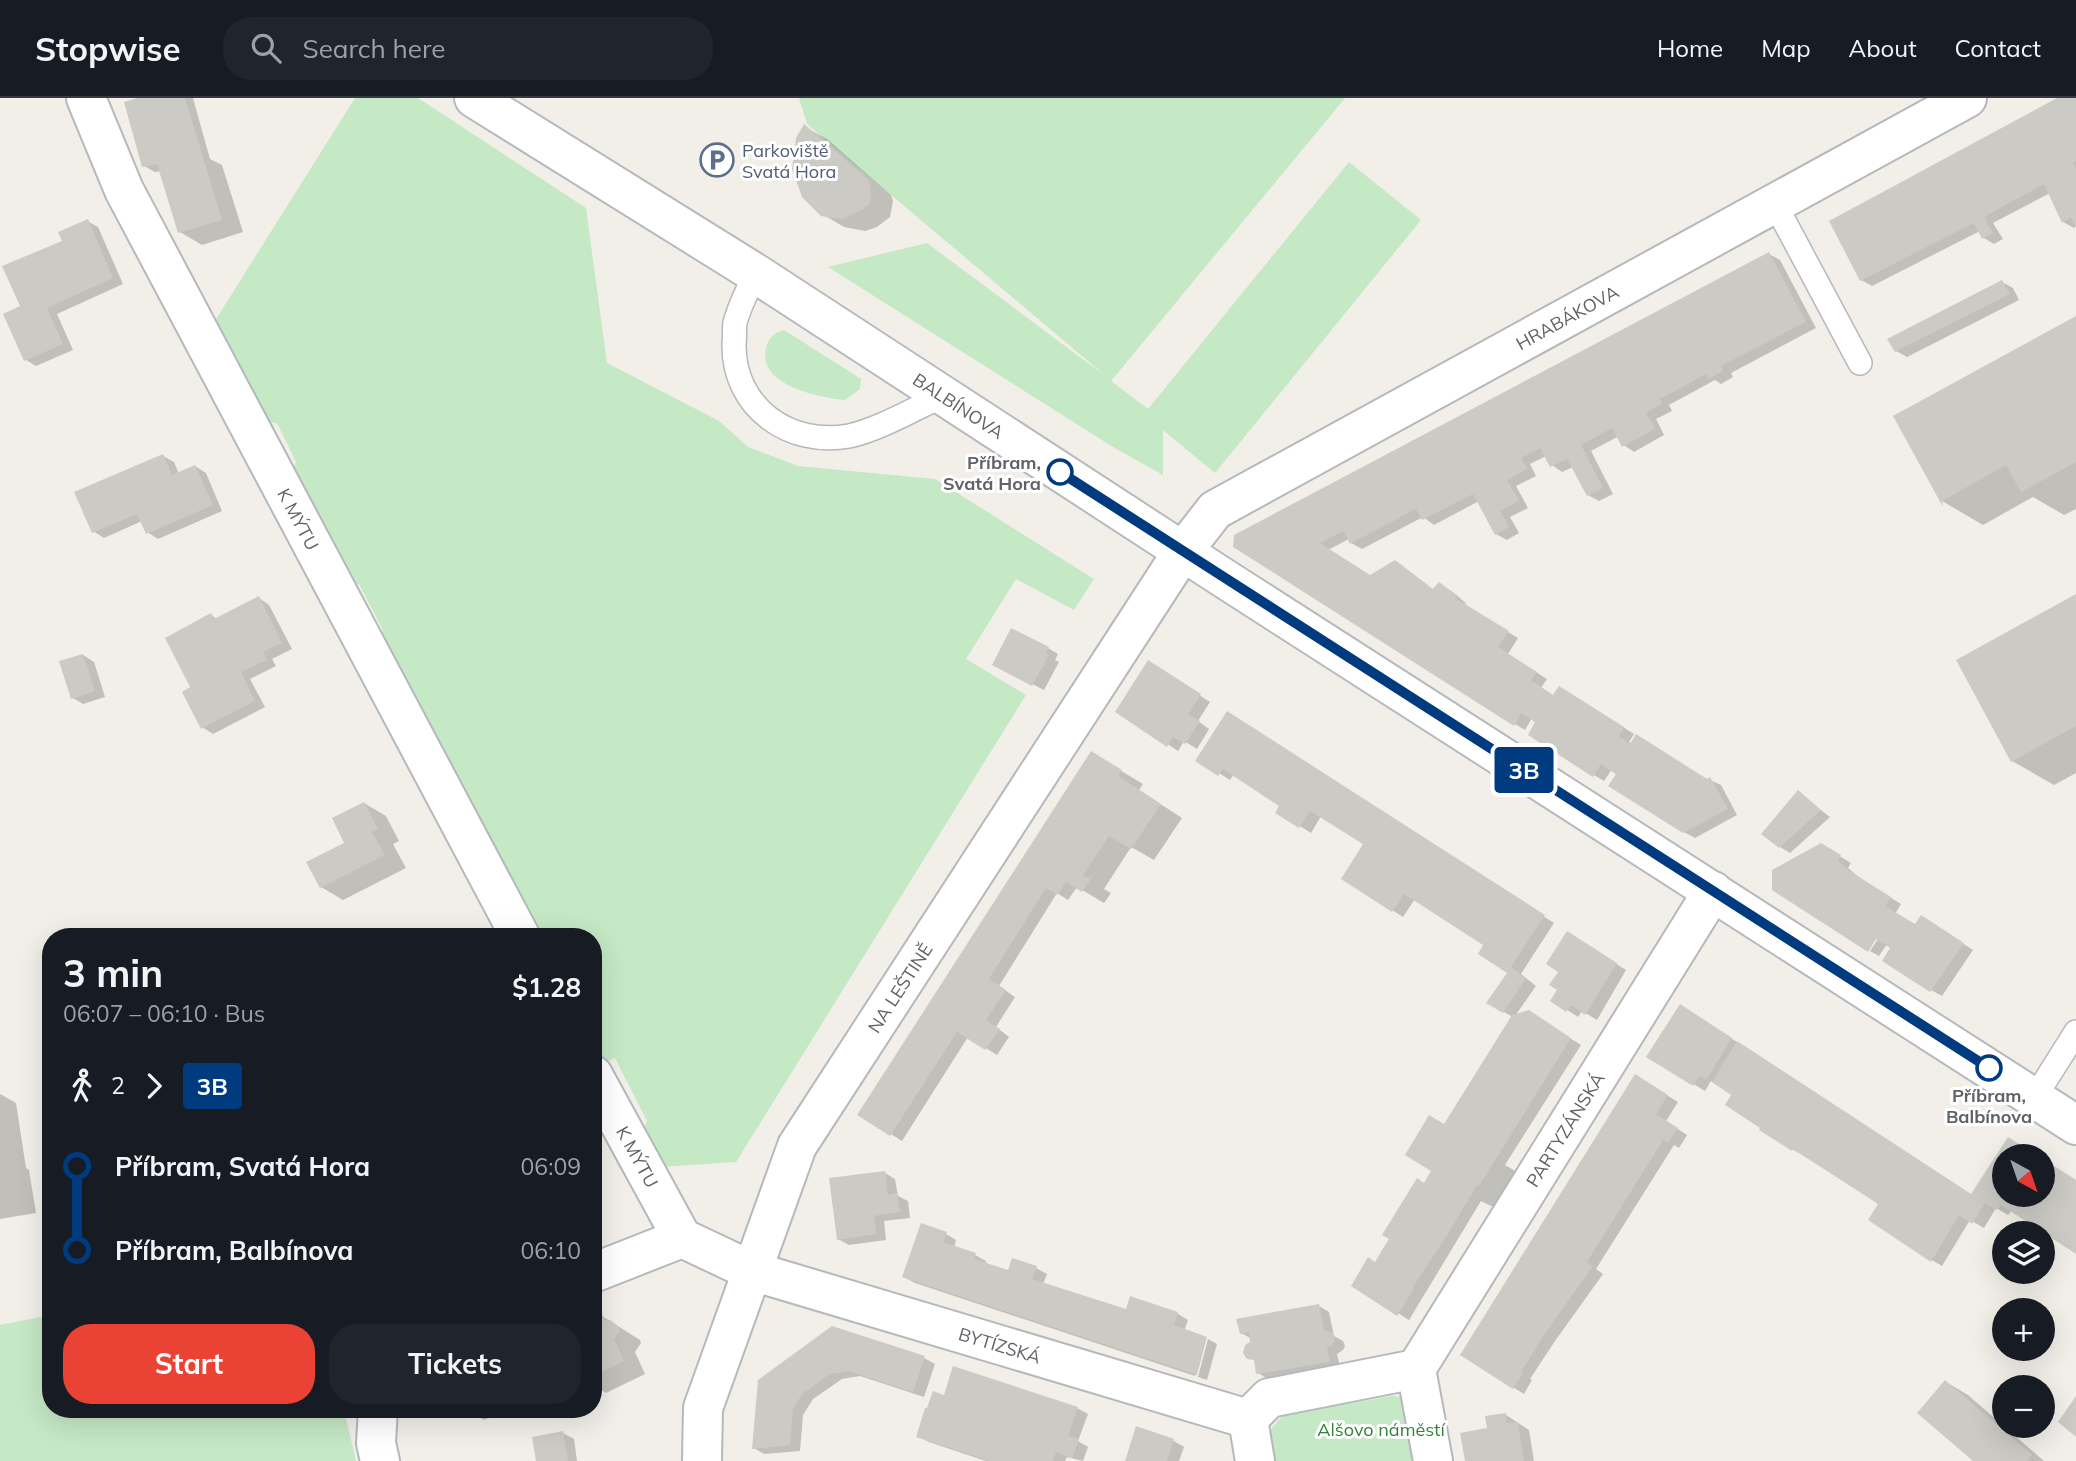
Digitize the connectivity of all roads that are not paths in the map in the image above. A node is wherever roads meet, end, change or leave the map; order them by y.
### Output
1 (86, 98) edge
2 (474, 98) edge
3 (1968, 98) edge
4 (1775, 204) junction
5 (755, 273) junction
6 (1860, 363) dead end
7 (942, 396) junction
8 (1183, 551) junction
9 (1713, 891) junction
10 (516, 928) edge
11 (2076, 1032) edge
12 (602, 1091) edge
13 (2035, 1097) junction
14 (2076, 1125) edge
15 (682, 1238) junction
16 (602, 1269) edge
17 (752, 1271) junction
18 (1416, 1369) junction
19 (378, 1418) edge
20 (1248, 1419) junction
21 (380, 1461) edge
22 (702, 1461) edge
23 (1255, 1461) edge
24 (1433, 1461) edge

1 - 10 street, K MÝTU
2 - 5 street, BALBÍNOVA
3 - 4 street, HRABÁKOVA
4 - 6 lane
4 - 8 street, HRABÁKOVA
5 - 7 street, BALBÍNOVA
5 - 7 lane
7 - 8 street, BALBÍNOVA
8 - 9 street, BALBÍNOVA
8 - 17 street, NA LEŠTINĚ
9 - 13 street, BALBÍNOVA
9 - 18 street, PARTYZÁNSKÁ
11 - 13 lane
12 - 15 street, K MÝTU
13 - 14 street, BALBÍNOVA
15 - 16 street
15 - 17 street, BYTÍZSKÁ
17 - 20 street, BYTÍZSKÁ
17 - 22 street, NA LEŠTINĚ
18 - 20 street
18 - 24 street
19 - 21 street
20 - 23 street

